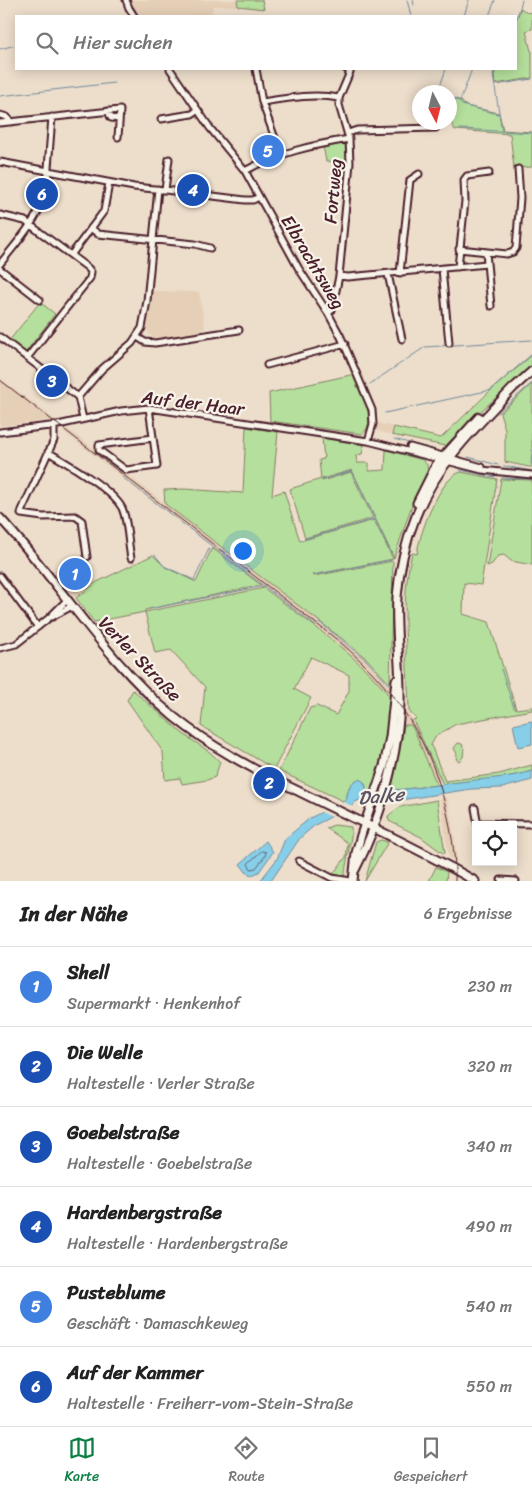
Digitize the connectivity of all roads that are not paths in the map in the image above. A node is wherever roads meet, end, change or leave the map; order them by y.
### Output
1 (126, 0) edge
2 (133, 15) edge
3 (171, 70) edge
4 (256, 70) edge
5 (348, 70) edge
6 (339, 98) junction
7 (262, 102) junction
8 (198, 110) junction
9 (108, 111) junction
10 (0, 116) edge
11 (52, 117) junction
12 (162, 119) dead end
13 (119, 120) junction
14 (11, 122) junction
15 (0, 123) edge
16 (412, 129) edge
17 (348, 136) junction
18 (118, 137) dead end
19 (281, 154) junction
20 (169, 159) dead end
21 (0, 162) edge
22 (518, 169) dead end
23 (245, 170) junction
24 (48, 172) junction
25 (419, 174) dead end
26 (489, 174) dead end
27 (109, 183) junction
28 (158, 190) junction
29 (165, 190) junction
30 (259, 197) junction
31 (0, 215) edge
32 (30, 225) junction
33 (91, 228) junction
34 (152, 239) junction
35 (210, 248) dead end
36 (459, 249) junction
37 (486, 252) junction
38 (71, 255) junction
39 (0, 264) edge
40 (487, 264) junction
41 (458, 267) junction
42 (0, 269) edge
43 (442, 269) junction
44 (400, 273) junction
45 (388, 274) junction
46 (339, 276) junction
47 (40, 300) dead end
48 (491, 306) dead end
49 (328, 313) junction
50 (239, 330) dead end
51 (0, 337) edge
52 (137, 337) junction
53 (402, 339) dead end
54 (346, 344) junction
55 (448, 344) dead end
56 (27, 358) junction
57 (267, 365) dead end
58 (532, 371) edge
59 (78, 397) junction
60 (149, 408) junction
61 (83, 420) junction
62 (54, 426) junction
63 (0, 432) edge
64 (153, 438) junction
65 (368, 441) junction
66 (48, 452) junction
67 (445, 458) junction
68 (532, 475) edge
69 (0, 518) edge
70 (87, 557) dead end
71 (131, 558) dead end
72 (0, 576) edge
73 (69, 603) junction
74 (38, 627) junction
75 (0, 648) edge
76 (398, 648) junction
77 (475, 808) dead end
78 (477, 821) edge
79 (366, 824) junction
80 (517, 824) edge
81 (532, 824) edge
82 (373, 827) junction
83 (299, 861) dead end
84 (355, 870) junction
85 (501, 880) edge
86 (352, 881) edge
87 (475, 881) edge
88 (516, 881) edge

1 - 2 street
3 - 8 street, Elbrachtsweg
4 - 7 street
5 - 6 street
6 - 7 street
6 - 17 street, Fortweg
7 - 19 street
8 - 12 street
8 - 23 street, Elbrachtsweg
9 - 11 street
9 - 13 street
9 - 13 street
10 - 14 street
11 - 14 street
11 - 24 street
13 - 18 street
14 - 15 street
16 - 17 street
17 - 19 street
17 - 46 street, Fortweg
19 - 23 street
20 - 29 street
21 - 24 street
22 - 37 street
23 - 30 street, Elbrachtsweg
24 - 27 street
24 - 32 street
25 - 44 street
26 - 36 street
27 - 28 street
27 - 33 street
28 - 29 street
28 - 34 street
29 - 30 street
30 - 49 street, Elbrachtsweg
31 - 32 street
32 - 38 street
32 - 39 street
33 - 34 street
33 - 38 street
34 - 35 street
34 - 52 street
36 - 37 street
36 - 41 street
37 - 40 street
38 - 56 street
40 - 41 street
40 - 48 street
41 - 43 street
42 - 47 street
43 - 44 street
43 - 55 street
44 - 45 street
45 - 46 street
45 - 53 street
46 - 49 street, Fortweg
49 - 54 street, Elbrachtsweg
50 - 52 street
51 - 56 street
52 - 59 street
54 - 57 street
54 - 65 street, Elbrachtsweg
56 - 59 street
58 - 67 main road
59 - 61 street
60 - 61 street, Auf der Haar
60 - 64 street
60 - 65 street, Auf der Haar
61 - 62 street, Auf der Haar
62 - 63 street, Auf der Haar
62 - 66 street
64 - 64 street
65 - 67 street, Auf der Haar
66 - 70 street
66 - 71 street
67 - 68 street, Auf der Haar
67 - 76 main road
69 - 73 main road, Verler Straße
72 - 74 street
73 - 74 street
73 - 79 main road, Verler Straße
74 - 75 street
76 - 79 main road
76 - 82 main road
77 - 78 street
79 - 82 main road, Verler Straße
79 - 84 main road
80 - 81 street
82 - 84 main road
82 - 87 main road, Verler Straße
83 - 86 street
84 - 86 main road
85 - 88 street

